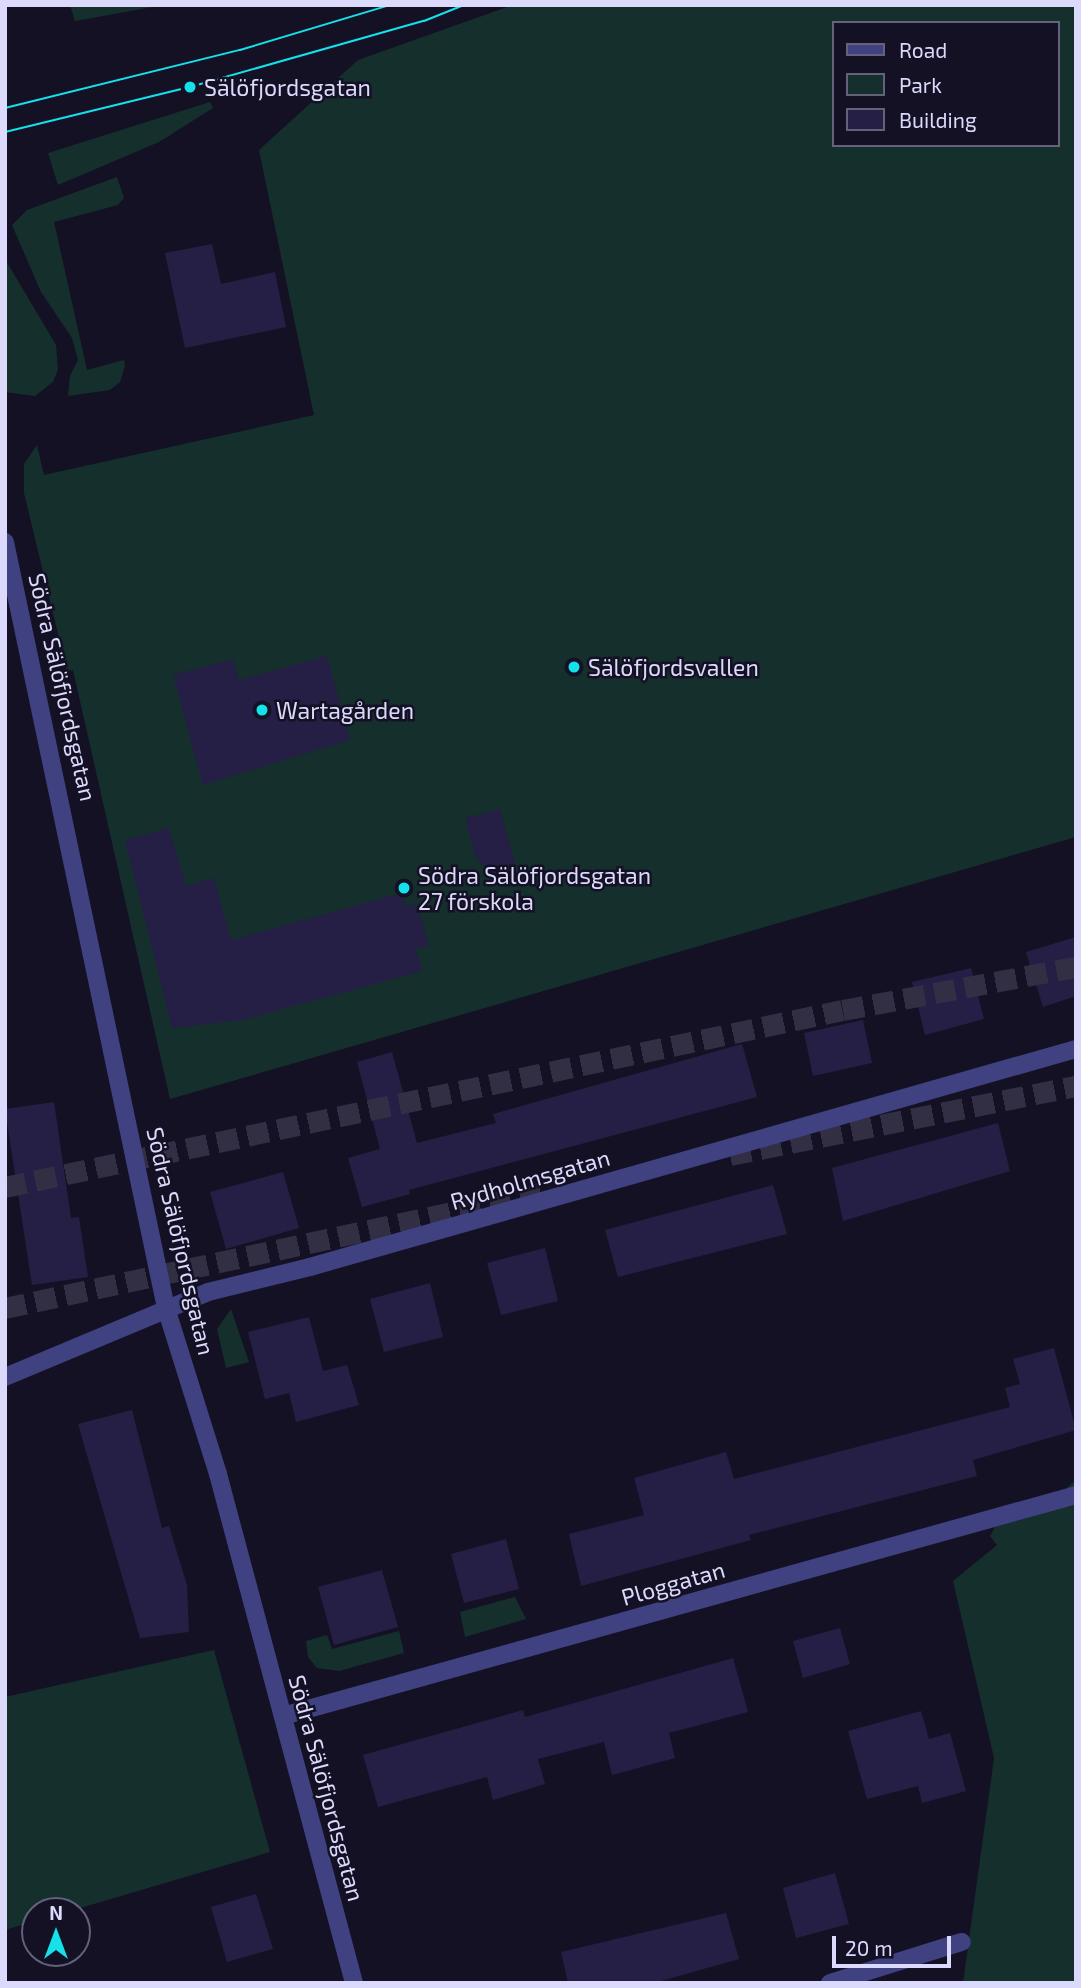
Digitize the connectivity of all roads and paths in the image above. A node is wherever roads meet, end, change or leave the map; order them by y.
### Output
1 (5, 542) edge
2 (1076, 1049) edge
3 (166, 1308) junction
4 (5, 1377) edge
5 (1076, 1495) edge
6 (283, 1716) junction
7 (962, 1942) dead end
8 (354, 1983) edge
9 (830, 1983) edge

1 - 3 street, Södra Sälöfjordsgatan
2 - 3 street, Rydholmsgatan
3 - 4 street, Rydholmsgatan
3 - 6 street, Södra Sälöfjordsgatan
5 - 6 street, Ploggatan
6 - 8 street, Södra Sälöfjordsgatan
7 - 9 street

